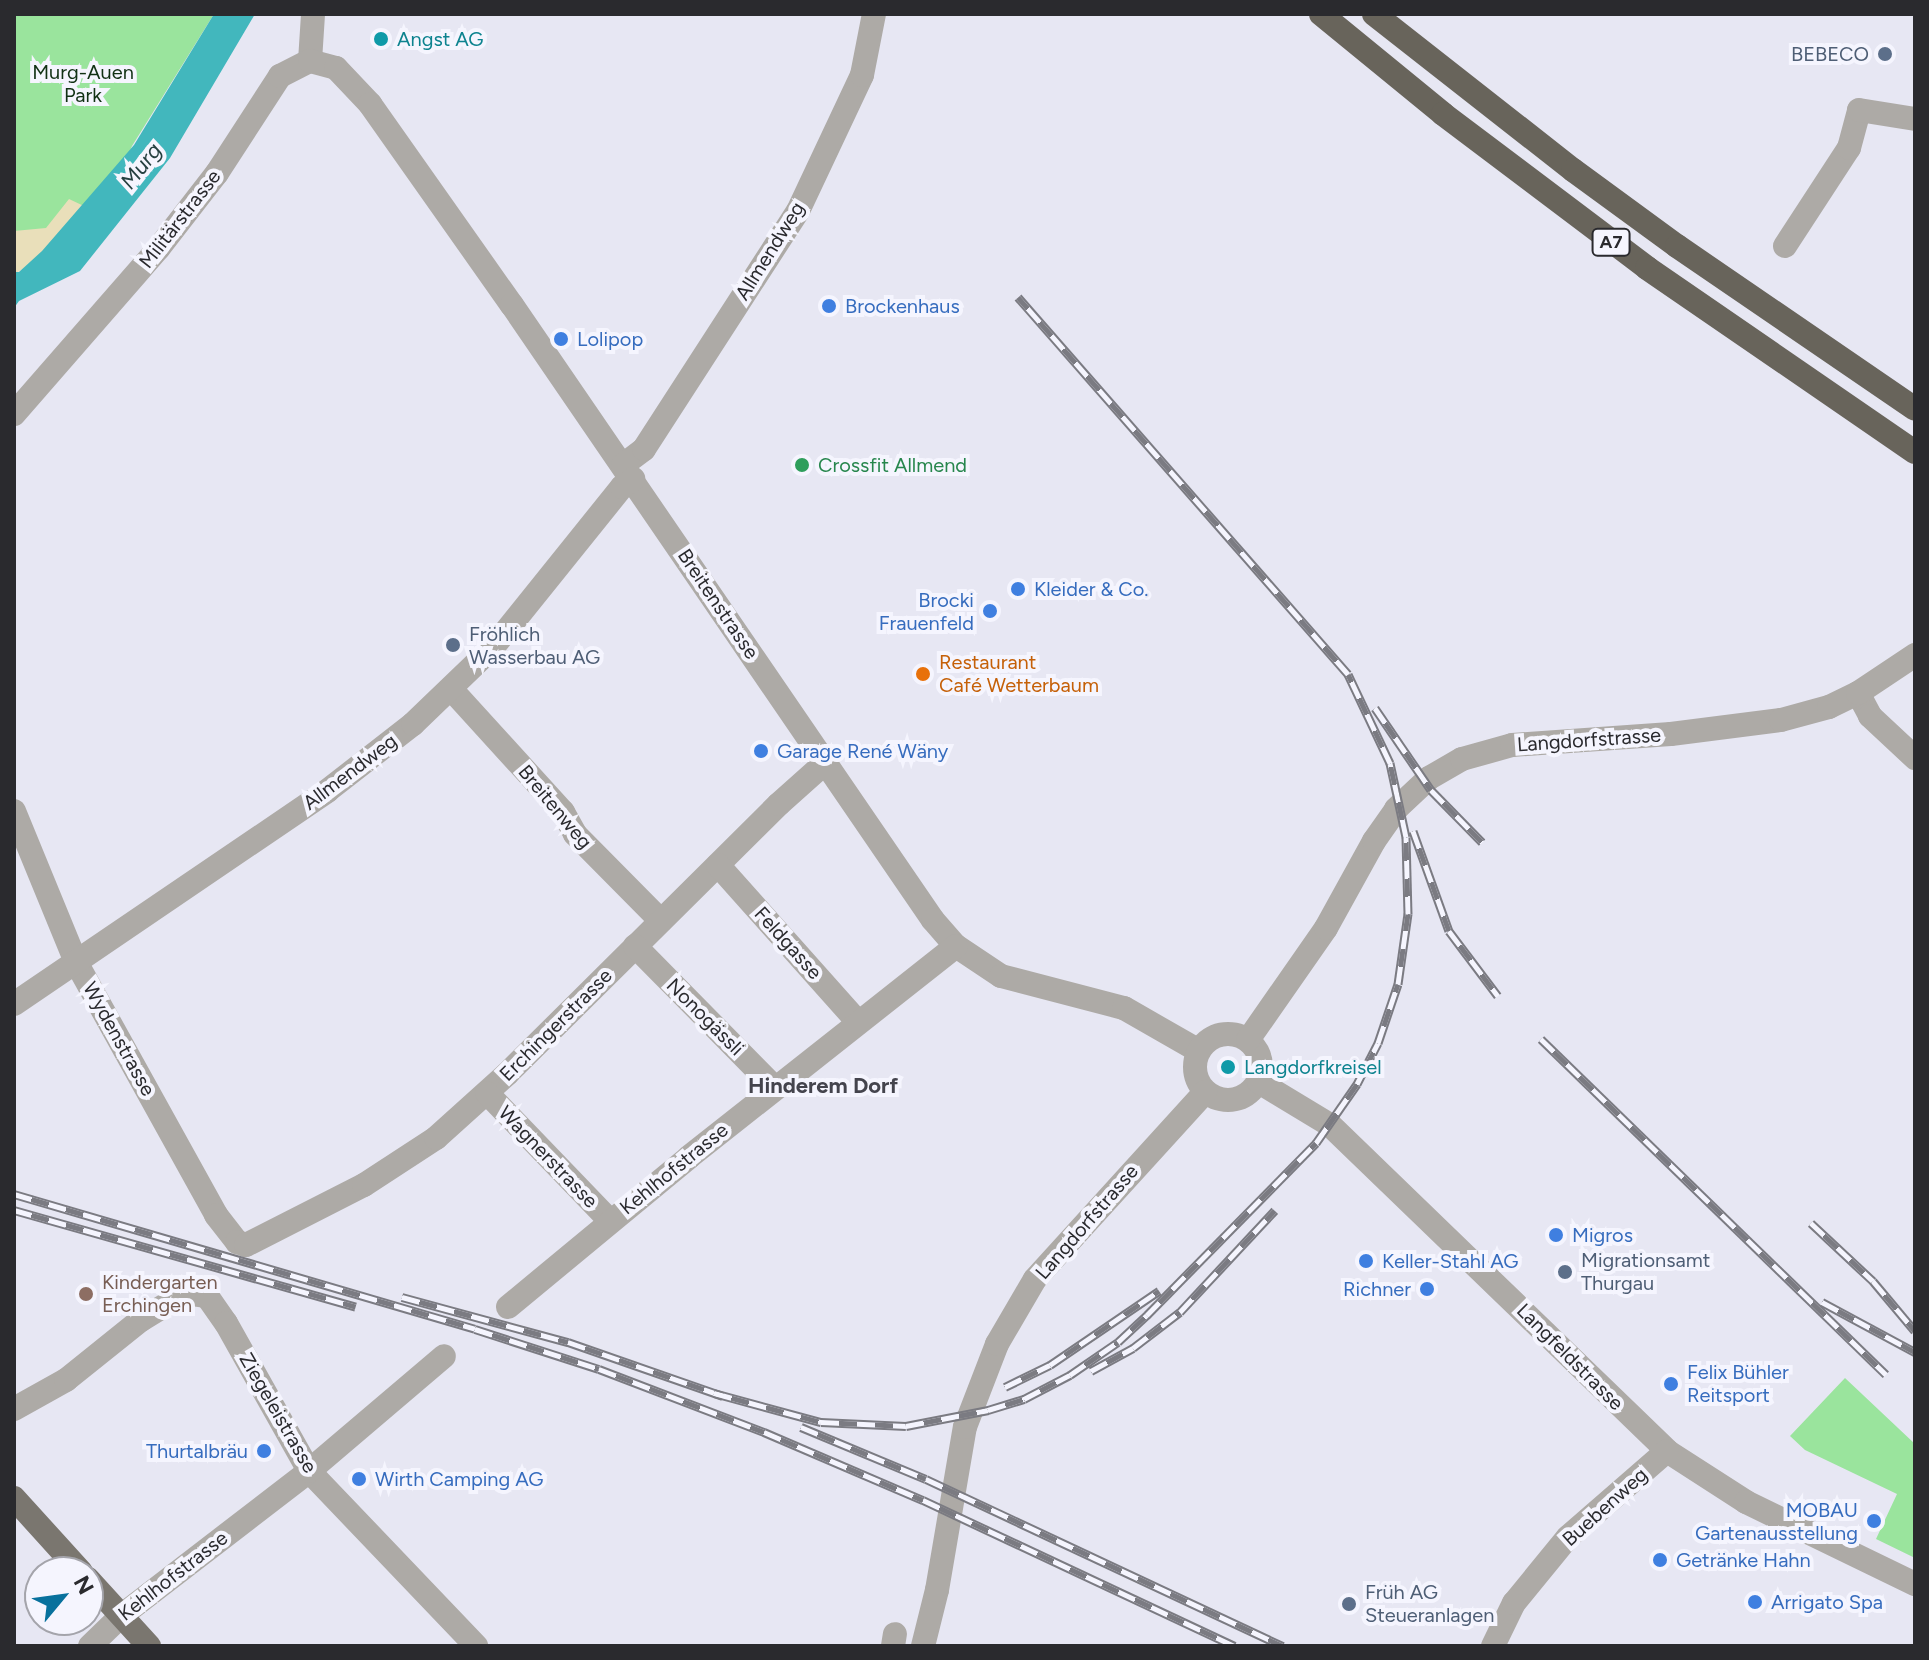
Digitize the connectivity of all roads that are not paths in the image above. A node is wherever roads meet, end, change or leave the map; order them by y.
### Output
1 (313, 14) edge
2 (874, 14) edge
3 (1321, 14) edge
4 (1374, 14) edge
5 (310, 61) junction
6 (1915, 119) edge
7 (1785, 246) dead end
8 (1915, 409) edge
9 (14, 414) edge
10 (1915, 452) edge
11 (628, 472) junction
12 (1915, 655) edge
13 (452, 690) junction
14 (1858, 693) junction
15 (1915, 758) edge
16 (826, 762) junction
17 (14, 811) edge
18 (718, 865) junction
19 (661, 921) junction
20 (635, 946) junction
21 (956, 946) junction
22 (76, 962) junction
23 (14, 1004) edge
24 (857, 1021) junction
25 (1248, 1040) junction
26 (1199, 1051) junction
27 (1259, 1082) junction
28 (775, 1088) junction
29 (1205, 1092) junction
30 (487, 1093) junction
31 (610, 1221) junction
32 (253, 1243) joint
33 (508, 1307) dead end
34 (444, 1356) dead end
35 (14, 1409) edge
36 (1667, 1451) junction
37 (309, 1471) junction
38 (14, 1498) edge
39 (67, 1556) edge
40 (1915, 1584) edge
41 (104, 1597) edge
42 (121, 1616) junction
43 (472, 1645) edge
44 (90, 1646) edge
45 (149, 1646) edge
46 (923, 1646) edge
47 (1493, 1646) edge

1 - 5 street
2 - 11 street, Allmendweg
3 - 10 highway, A7
4 - 8 highway, A7
5 - 9 street, Militärstrasse
5 - 11 street, Breitenstrasse
6 - 7 street
11 - 13 street, Allmendweg
11 - 16 street, Breitenstrasse
12 - 14 street, Langdorfstrasse
13 - 19 street, Breitenweg
13 - 22 street, Allmendweg
14 - 15 street
14 - 25 street, Langdorfstrasse
16 - 18 street, Erchingerstrasse
16 - 21 street, Breitenstrasse
17 - 22 street, Wydenstrasse
18 - 19 street, Erchingerstrasse
18 - 24 street, Feldgasse
19 - 20 street, Erchingerstrasse
20 - 28 street, Nonogässli
20 - 30 street, Erchingerstrasse
21 - 24 street, Kehlhofstrasse
21 - 26 street, Breitenstrasse
22 - 23 street, Allmendweg
22 - 32 street, Wydenstrasse
24 - 28 street, Kehlhofstrasse
25 - 26 street
25 - 27 street
26 - 29 street
27 - 29 street
27 - 36 street, Langfeldstrasse
28 - 31 street, Kehlhofstrasse
29 - 46 street, Langdorfstrasse
30 - 31 street, Wagnerstrasse
30 - 32 street, Erchingerstrasse
31 - 33 street, Kehlhofstrasse
34 - 37 street, Kehlhofstrasse
35 - 37 street, Ziegeleistrasse
36 - 40 street, Langfeldstrasse
36 - 47 street, Buebenweg
37 - 42 street, Kehlhofstrasse
37 - 43 street, Ziegeleistrasse
38 - 39 main road
41 - 42 main road
42 - 44 street, Kehlhofstrasse
42 - 45 main road

